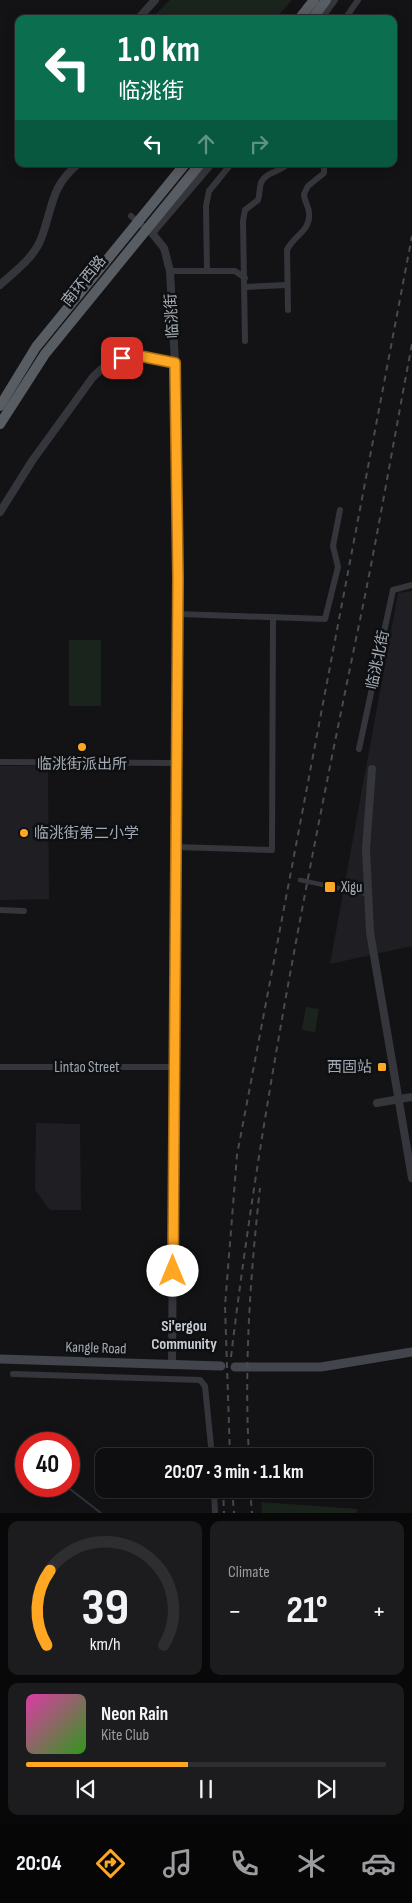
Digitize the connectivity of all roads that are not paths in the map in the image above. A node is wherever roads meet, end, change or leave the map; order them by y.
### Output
1 (155, 0) edge
2 (314, 0) edge
3 (326, 0) edge
4 (334, 0) edge
5 (358, 0) edge
6 (142, 15) edge
7 (302, 15) edge
8 (315, 15) edge
9 (323, 15) edge
10 (348, 15) edge
11 (75, 167) edge
12 (183, 167) edge
13 (198, 167) edge
14 (207, 167) edge
15 (228, 167) edge
16 (285, 167) edge
17 (324, 167) edge
18 (131, 216) dead end
19 (152, 233) junction
20 (207, 270) junction
21 (170, 271) junction
22 (245, 278) junction
23 (0, 285) edge
24 (286, 285) junction
25 (246, 287) junction
26 (288, 310) dead end
27 (245, 342) dead end
28 (175, 363) junction
29 (0, 406) edge
30 (0, 424) edge
31 (340, 510) dead end
32 (0, 512) edge
33 (412, 585) edge
34 (178, 614) junction
35 (273, 617) junction
36 (359, 750) dead end
37 (0, 762) edge
38 (177, 763) junction
39 (372, 769) dead end
40 (176, 847) junction
41 (300, 880) dead end
42 (367, 894) junction
43 (0, 910) edge
44 (24, 911) dead end
45 (0, 1067) edge
46 (174, 1067) junction
47 (412, 1097) edge
48 (400, 1099) junction
49 (377, 1103) dead end
50 (412, 1178) edge
51 (412, 1352) edge
52 (0, 1359) edge
53 (172, 1364) junction
54 (222, 1366) dead end
55 (235, 1366) dead end
56 (13, 1374) dead end
57 (211, 1448) edge
58 (214, 1498) edge
59 (215, 1513) edge

1 - 6 street
2 - 7 highway
3 - 8 highway
4 - 9 street
5 - 10 street
11 - 23 street
12 - 29 highway, 南环西路, bridge
13 - 30 highway, 南环西路, bridge
14 - 19 street
15 - 20 street
16 - 22 street
17 - 24 street
18 - 19 street
19 - 21 street, 临洮街
20 - 21 street
20 - 22 street
21 - 28 street, 临洮街
22 - 25 street
24 - 25 street
24 - 26 street
25 - 27 street
28 - 32 street, 临洮街
28 - 34 street
31 - 35 street
33 - 36 street, 临洮北街
34 - 35 street
34 - 38 street
35 - 40 street
37 - 38 street
38 - 40 street
39 - 42 street
40 - 46 street
41 - 42 street
42 - 48 street
43 - 44 street
45 - 46 street, Lintao Street
46 - 53 street
47 - 48 street
48 - 49 street
48 - 50 street
51 - 55 main road
52 - 53 main road, Kangle Road
53 - 54 main road, Kangle Road
56 - 57 street
58 - 59 street

